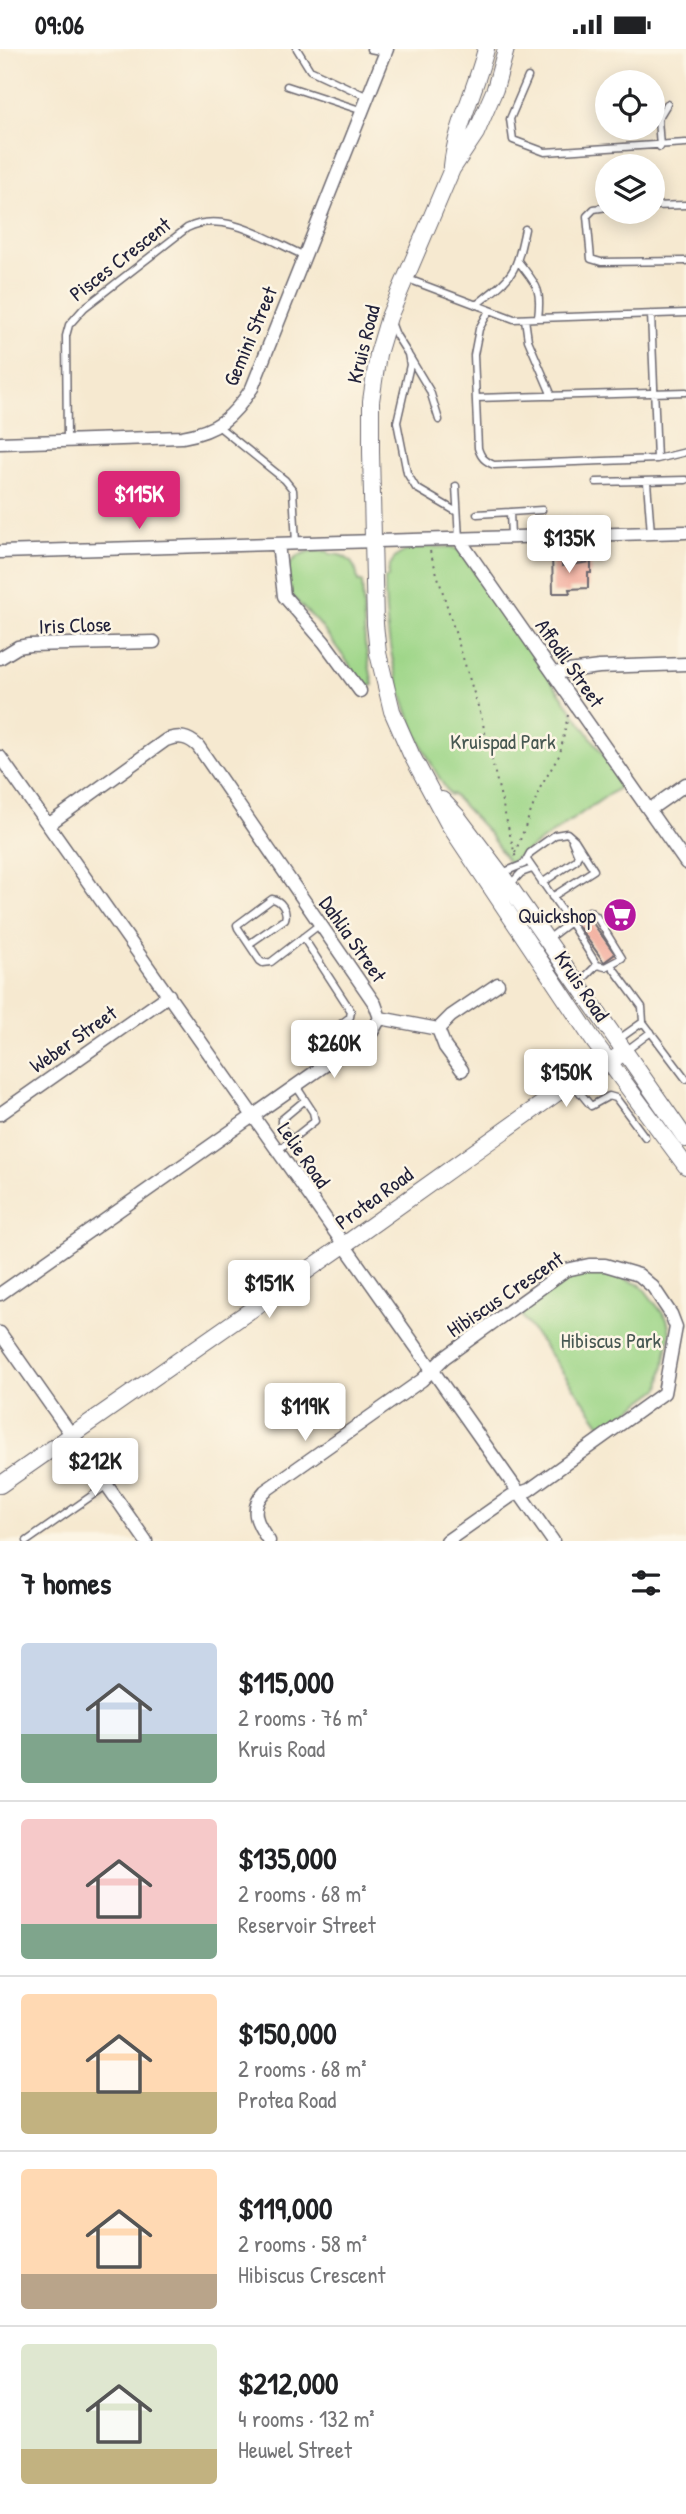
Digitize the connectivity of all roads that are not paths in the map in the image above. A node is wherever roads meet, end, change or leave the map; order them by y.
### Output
1 (297, 49) edge
2 (370, 49) edge
3 (486, 49) edge
4 (506, 49) edge
5 (387, 50) edge
6 (528, 77) dead end
7 (287, 86) dead end
8 (368, 97) junction
9 (667, 104) dead end
10 (363, 111) junction
11 (686, 143) edge
12 (660, 146) junction
13 (452, 169) junction
14 (686, 205) edge
15 (665, 206) edge
16 (595, 209) edge
17 (525, 229) dead end
18 (304, 256) junction
19 (519, 261) junction
20 (686, 261) edge
21 (405, 278) junction
22 (476, 305) junction
23 (489, 311) junction
24 (686, 313) edge
25 (651, 314) junction
26 (389, 317) junction
27 (538, 318) junction
28 (525, 319) junction
29 (408, 354) junction
30 (686, 391) edge
31 (654, 392) junction
32 (552, 396) junction
33 (476, 398) junction
34 (439, 420) dead end
35 (218, 425) junction
36 (67, 441) junction
37 (0, 443) edge
38 (686, 452) edge
39 (657, 459) junction
40 (686, 480) edge
41 (596, 482) dead end
42 (647, 482) junction
43 (456, 486) dead end
44 (542, 510) dead end
45 (457, 512) junction
46 (510, 512) junction
47 (477, 514) dead end
48 (686, 533) edge
49 (651, 534) junction
50 (512, 537) junction
51 (459, 539) junction
52 (373, 541) junction
53 (296, 543) junction
54 (278, 544) junction
55 (0, 552) edge
56 (153, 642) dead end
57 (0, 658) edge
58 (686, 664) edge
59 (553, 673) junction
60 (360, 691) dead end
61 (0, 757) edge
62 (686, 784) edge
63 (430, 788) junction
64 (649, 810) junction
65 (48, 825) junction
66 (567, 833) junction
67 (527, 860) junction
68 (686, 863) edge
69 (532, 869) junction
70 (504, 880) junction
71 (542, 883) junction
72 (552, 897) junction
73 (570, 922) junction
74 (319, 925) junction
75 (303, 937) junction
76 (547, 939) junction
77 (249, 944) junction
78 (532, 949) junction
79 (597, 965) junction
80 (611, 965) junction
81 (498, 984) dead end
82 (578, 984) junction
83 (169, 995) junction
84 (380, 1018) junction
85 (643, 1022) junction
86 (438, 1029) junction
87 (650, 1032) junction
88 (621, 1046) junction
89 (603, 1058) junction
90 (323, 1067) junction
91 (462, 1070) dead end
92 (686, 1079) edge
93 (572, 1082) junction
94 (296, 1086) junction
95 (305, 1100) junction
96 (0, 1114) edge
97 (253, 1116) junction
98 (645, 1137) dead end
99 (292, 1140) junction
100 (681, 1142) edge
101 (277, 1151) junction
102 (686, 1166) edge
103 (344, 1245) junction
104 (0, 1294) edge
105 (0, 1333) edge
106 (432, 1370) junction
107 (72, 1435) junction
108 (0, 1485) edge
109 (107, 1485) junction
110 (519, 1493) junction
111 (27, 1541) edge
112 (146, 1541) edge
113 (269, 1541) edge
114 (447, 1541) edge
115 (553, 1541) edge

1 - 8 lane
2 - 5 lane
3 - 13 street, Kruis Road
4 - 13 street, Kruis Road
5 - 8 street, Gemini Street
6 - 12 lane
7 - 10 lane
8 - 10 street, Gemini Street
9 - 12 lane
10 - 18 street, Gemini Street
11 - 12 lane
13 - 21 street, Kruis Road
14 - 15 lane
16 - 20 lane
17 - 19 lane
18 - 35 street, Gemini Street
18 - 36 lane, Pisces Crescent
19 - 22 lane
19 - 27 lane
21 - 22 lane
21 - 26 street, Kruis Road
22 - 23 lane
23 - 28 lane
23 - 33 lane
24 - 25 lane
25 - 27 lane
25 - 31 lane
26 - 29 lane
26 - 52 street, Kruis Road
27 - 28 lane
28 - 32 lane
29 - 34 lane
29 - 45 lane
30 - 31 lane
31 - 32 lane
31 - 39 lane
32 - 33 lane
33 - 39 lane
35 - 36 street, Gemini Street
35 - 53 lane
36 - 37 street, Gemini Street
38 - 39 lane
40 - 42 lane
41 - 42 lane
42 - 49 lane
43 - 45 lane
44 - 46 lane
45 - 51 lane
46 - 47 lane
46 - 50 lane
48 - 49 street
49 - 50 street
50 - 51 street
51 - 52 street
51 - 59 street, Affodil Street
52 - 53 street
52 - 63 street, Kruis Road
53 - 54 street
54 - 55 street
54 - 60 street
56 - 57 street, Iris Close
58 - 59 street
59 - 64 street, Affodil Street
61 - 65 street, Lelie Road
62 - 64 street
63 - 70 street, Kruis Road
63 - 78 street, Kruis Road
64 - 68 street, Affodil Street
65 - 74 street, Dahlia Street
65 - 83 street, Lelie Road
66 - 67 lane
66 - 71 lane
66 - 72 lane
67 - 69 lane
67 - 70 lane
69 - 70 lane
69 - 71 lane
70 - 76 street, Kruis Road
71 - 72 lane
72 - 73 lane
73 - 76 lane
73 - 79 lane
73 - 80 lane
74 - 75 lane
74 - 84 street, Dahlia Street
75 - 77 lane
75 - 90 lane
76 - 78 lane
76 - 82 street, Kruis Road
77 - 77 lane
78 - 89 street, Kruis Road
79 - 80 lane
79 - 82 lane
80 - 85 lane
81 - 86 street
82 - 88 street, Kruis Road
83 - 96 street, Weber Street
83 - 97 street, Lelie Road
84 - 86 street
84 - 90 street
85 - 87 lane
85 - 88 lane
86 - 91 street
87 - 88 lane
87 - 92 lane
88 - 89 street, Protea Road
88 - 100 street, Kruis Road
89 - 93 street, Protea Road
89 - 100 street, Kruis Road
90 - 94 street
93 - 98 lane
93 - 103 street, Protea Road
94 - 95 lane
94 - 97 street
95 - 99 lane
95 - 99 lane
97 - 101 street, Lelie Road
97 - 104 street
99 - 101 lane
100 - 102 street, Kruis Road
101 - 103 street, Lelie Road
103 - 106 street, Lelie Road
103 - 107 street, Protea Road
105 - 107 street
106 - 110 street, Lelie Road
106 - 110 street, Hibiscus Crescent
106 - 113 street, Hibiscus Crescent
107 - 108 street, Protea Road
107 - 109 street
109 - 111 lane
109 - 112 street
110 - 114 street, Hibiscus Crescent
110 - 115 street, Lelie Road

